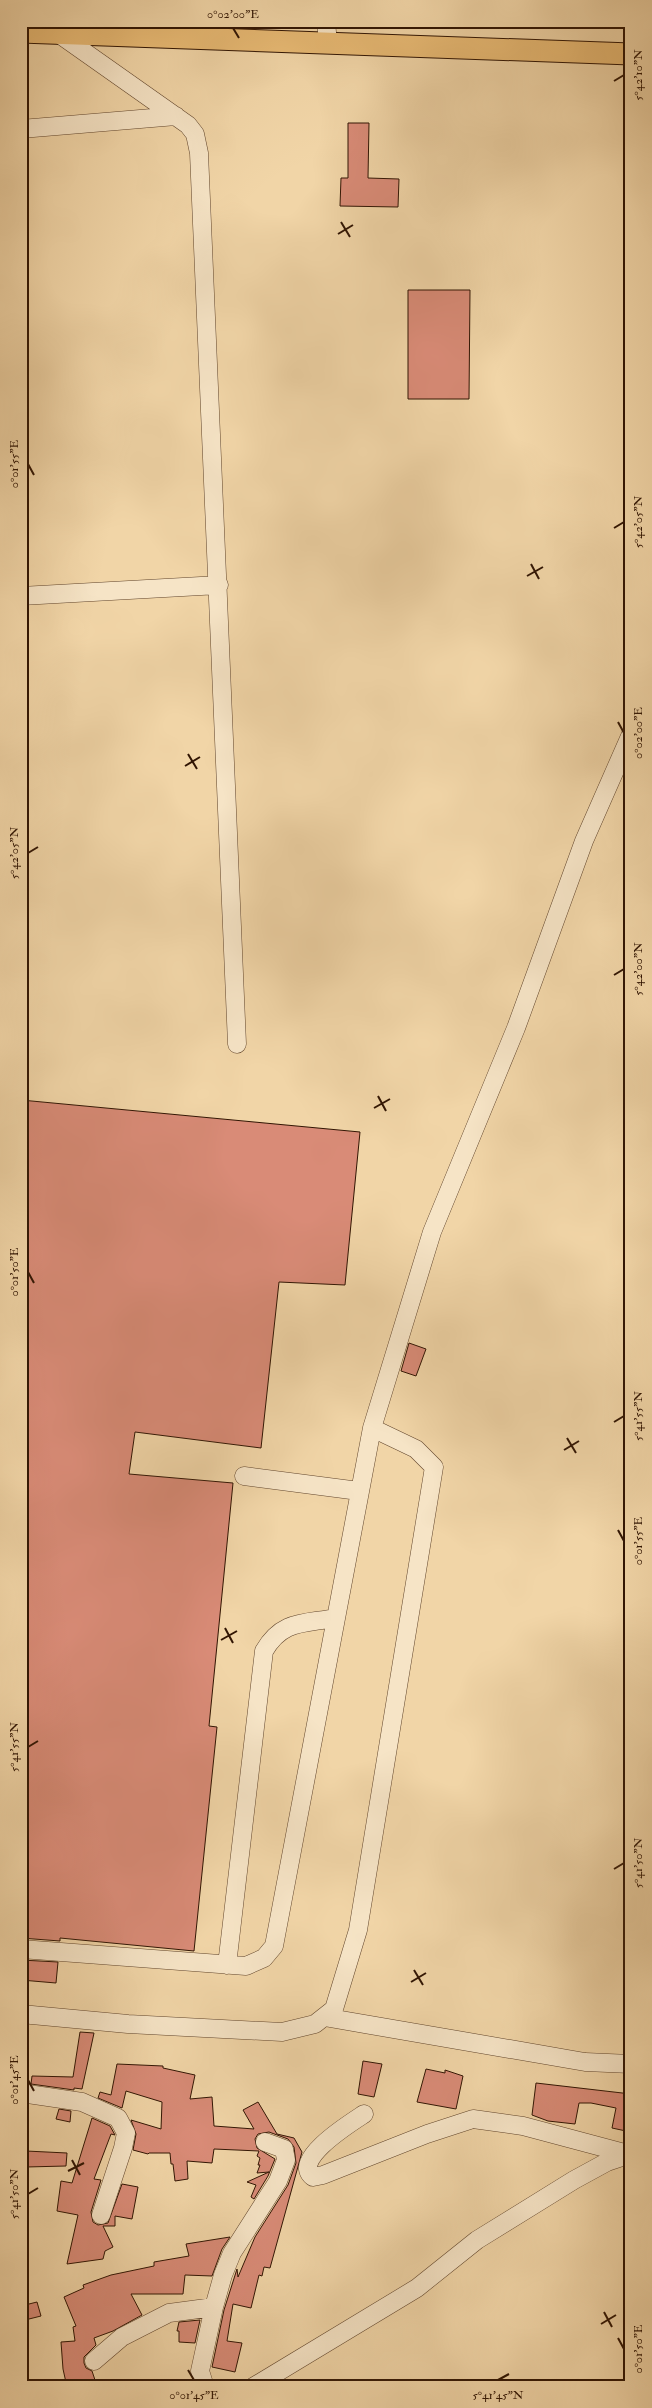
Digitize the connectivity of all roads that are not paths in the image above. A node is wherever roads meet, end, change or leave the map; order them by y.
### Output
1 (326, 21) edge
2 (60, 28) edge
3 (21, 32) edge
4 (328, 44) junction
5 (631, 54) edge
6 (176, 116) junction
7 (21, 129) edge
8 (219, 585) junction
9 (21, 596) edge
10 (631, 734) edge
11 (237, 1044) dead end
12 (372, 1428) junction
13 (244, 1476) dead end
14 (359, 1491) junction
15 (335, 1618) junction
16 (21, 1949) edge
17 (227, 1965) junction
18 (21, 2014) edge
19 (324, 2017) junction
20 (631, 2064) edge
21 (21, 2094) edge
22 (364, 2114) dead end
23 (265, 2142) dead end
24 (629, 2154) edge
25 (101, 2215) dead end
26 (214, 2307) junction
27 (94, 2360) dead end
28 (206, 2387) edge
29 (253, 2387) edge

1 - 4 street
2 - 3 main road
2 - 4 main road
2 - 6 street
4 - 5 main road
6 - 7 street
6 - 8 street
8 - 9 street
8 - 11 street
10 - 12 street
12 - 14 street
12 - 19 street
13 - 14 street
14 - 15 street
15 - 17 street
15 - 17 street
16 - 17 street
18 - 19 street
19 - 20 street
21 - 25 street
22 - 24 street
23 - 26 street
24 - 29 street
26 - 27 street
26 - 28 street

